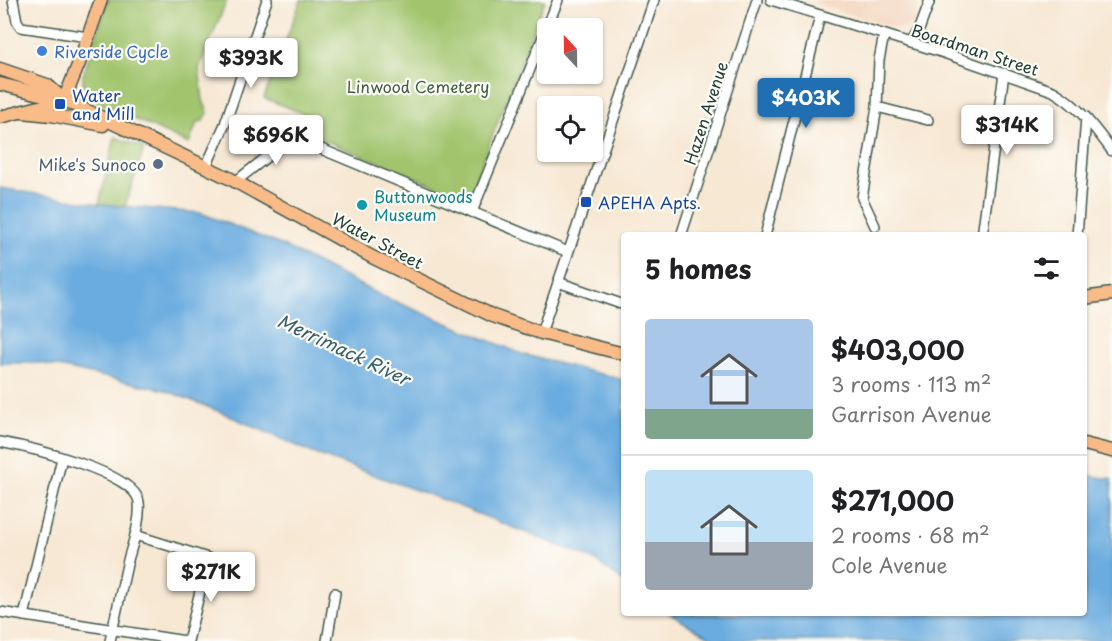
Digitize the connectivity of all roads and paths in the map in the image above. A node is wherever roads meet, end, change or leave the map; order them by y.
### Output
1 (13, 0) edge
2 (101, 0) edge
3 (267, 0) edge
4 (558, 0) edge
5 (757, 0) edge
6 (771, 0) edge
7 (930, 0) edge
8 (652, 1) edge
9 (820, 16) junction
10 (884, 35) junction
11 (88, 37) junction
12 (911, 43) junction
13 (0, 69) edge
14 (1004, 73) junction
15 (0, 84) edge
16 (64, 100) junction
17 (877, 107) junction
18 (22, 112) junction
19 (0, 117) edge
20 (1086, 117) junction
21 (928, 120) dead end
22 (128, 130) junction
23 (1112, 151) edge
24 (206, 167) junction
25 (235, 182) junction
26 (472, 212) junction
27 (875, 226) dead end
28 (682, 232) edge
29 (766, 232) edge
30 (983, 232) edge
31 (1077, 232) edge
32 (568, 252) junction
33 (558, 282) junction
34 (1112, 294) edge
35 (1087, 298) edge
36 (621, 303) edge
37 (541, 333) junction
38 (621, 353) edge
39 (0, 442) edge
40 (1087, 445) edge
41 (1112, 451) edge
42 (62, 458) junction
43 (135, 536) junction
44 (335, 592) dead end
45 (0, 612) edge
46 (24, 615) junction
47 (112, 629) junction
48 (110, 641) edge
49 (186, 641) edge
50 (327, 641) edge

1 - 11 street
2 - 11 main road
3 - 24 street
4 - 26 street
5 - 28 street, Hazen Avenue
6 - 9 street, Boardman Street
7 - 12 street
8 - 32 street
9 - 10 street, Boardman Street
9 - 29 street
10 - 12 street, Boardman Street
10 - 17 street
11 - 16 main road
12 - 14 street, Boardman Street
13 - 16 main road
14 - 20 street, Boardman Street
14 - 30 street
15 - 16 main road
16 - 18 main road, Water Street
16 - 22 main road, Water Street
17 - 21 street
17 - 27 street
18 - 19 main road, Water Street
18 - 22 main road, Water Street
20 - 23 street, Boardman Street
20 - 31 street
22 - 24 main road, Water Street
24 - 25 main road, Water Street
25 - 26 street
25 - 37 main road, Water Street
26 - 32 street
32 - 33 street
33 - 36 street
33 - 37 street
34 - 35 main road
37 - 38 main road, Water Street
39 - 42 street
40 - 41 main road
42 - 43 street
42 - 46 street
43 - 47 street
43 - 49 street
44 - 50 street
45 - 46 street
46 - 47 street
47 - 48 street
47 - 49 street

